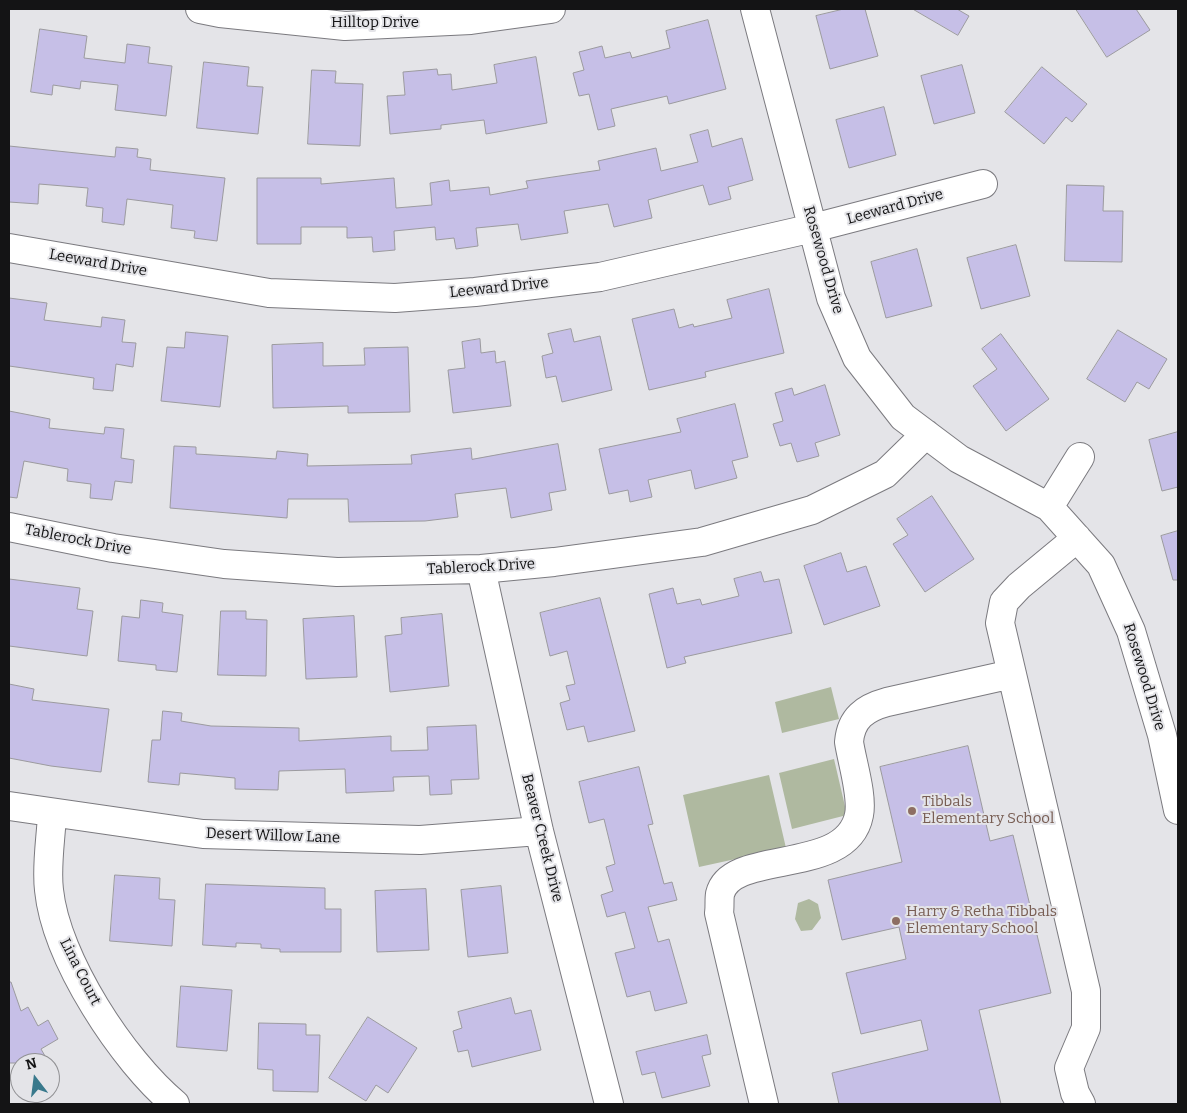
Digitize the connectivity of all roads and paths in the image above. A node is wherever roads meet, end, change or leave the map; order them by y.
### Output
1 (200, 9) edge
2 (550, 9) edge
3 (755, 9) edge
4 (983, 184) dead end
5 (812, 228) junction
6 (9, 248) edge
7 (926, 434) junction
8 (1080, 457) dead end
9 (1048, 507) junction
10 (9, 527) edge
11 (1077, 538) junction
12 (481, 569) junction
13 (1012, 674) junction
14 (9, 806) edge
15 (1178, 810) edge
16 (52, 814) junction
17 (540, 831) junction
18 (175, 1104) edge
19 (609, 1104) edge
20 (764, 1104) edge
21 (1081, 1104) edge

1 - 2 street, Hilltop Drive
3 - 5 street, Rosewood Drive
4 - 5 street, Leeward Drive
5 - 6 street, Leeward Drive
5 - 7 street, Rosewood Drive
7 - 9 street, Rosewood Drive
7 - 12 street, Tablerock Drive
8 - 9 street
9 - 11 street, Rosewood Drive
10 - 12 street, Tablerock Drive
11 - 13 street
11 - 15 street, Rosewood Drive
12 - 17 street, Beaver Creek Drive
13 - 20 street
13 - 21 street
14 - 16 street, Desert Willow Lane
16 - 17 street, Desert Willow Lane
16 - 18 street, Lina Court
17 - 19 street, Beaver Creek Drive

